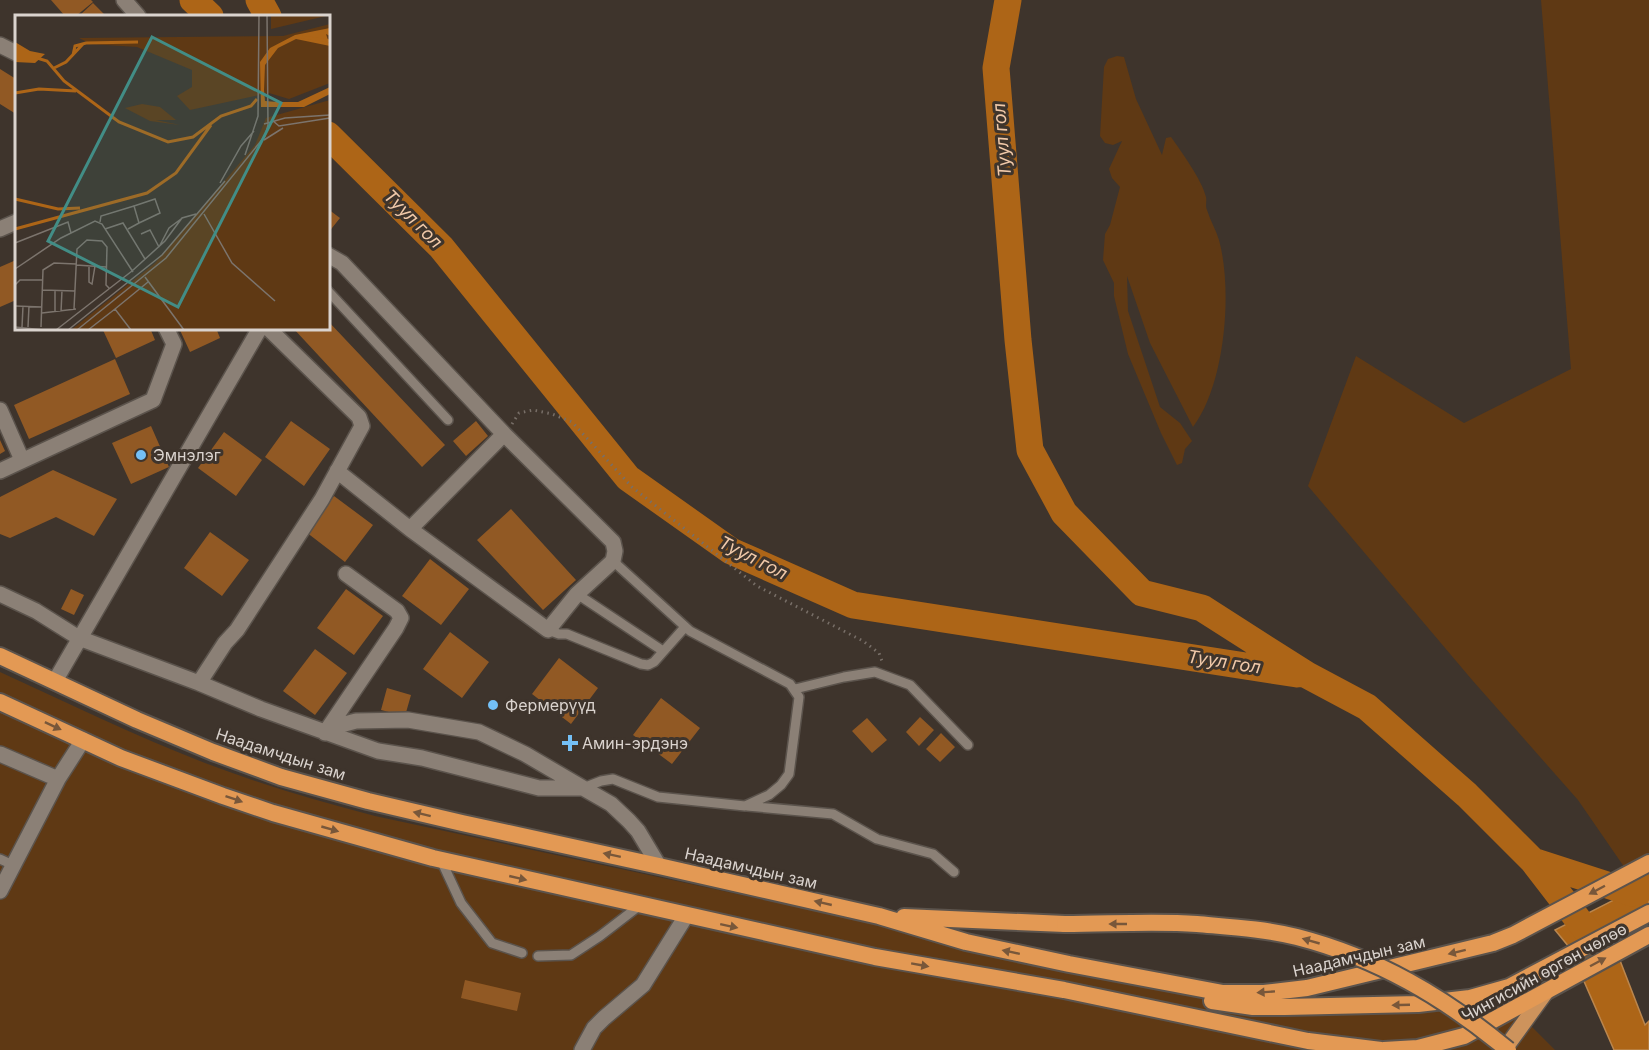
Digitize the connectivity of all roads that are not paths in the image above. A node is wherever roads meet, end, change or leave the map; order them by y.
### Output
1 (124, 0) edge
2 (137, 15) edge
3 (0, 45) edge
4 (15, 52) edge
5 (15, 222) edge
6 (0, 229) edge
7 (330, 256) edge
8 (330, 293) edge
9 (167, 330) edge
10 (259, 330) edge
11 (270, 330) edge
12 (0, 410) edge
13 (448, 420) dead end
14 (504, 434) junction
15 (22, 460) junction
16 (0, 471) edge
17 (337, 471) junction
18 (410, 529) junction
19 (614, 561) junction
20 (346, 574) dead end
21 (0, 594) edge
22 (577, 594) junction
23 (686, 627) junction
24 (548, 630) junction
25 (79, 638) junction
26 (663, 651) junction
27 (0, 656) edge
28 (55, 681) junction
29 (200, 683) junction
30 (795, 689) junction
31 (0, 702) edge
32 (325, 733) junction
33 (83, 740) junction
34 (968, 745) dead end
35 (0, 754) edge
36 (58, 780) junction
37 (583, 788) junction
38 (745, 806) junction
39 (441, 860) junction
40 (7, 862) edge
41 (1649, 863) edge
42 (659, 866) junction
43 (954, 872) dead end
44 (0, 891) edge
45 (639, 906) junction
46 (1649, 913) edge
47 (686, 916) junction
48 (879, 916) junction
49 (1649, 935) edge
50 (522, 953) dead end
51 (538, 956) dead end
52 (1069, 964) junction
53 (1548, 989) junction
54 (1308, 1041) junction
55 (582, 1050) edge
56 (1329, 1050) edge
57 (1383, 1050) edge
58 (1506, 1050) edge

1 - 2 street
3 - 4 street
5 - 6 street
7 - 14 street
8 - 13 lane
9 - 15 street
10 - 25 street
11 - 17 street
12 - 15 street
14 - 18 street
14 - 19 street
15 - 16 street
17 - 18 street
17 - 29 street
18 - 24 street
19 - 22 street
19 - 23 lane
20 - 32 street, Наадамчдын зам
21 - 25 street
22 - 24 street
22 - 26 lane
23 - 26 lane
23 - 30 lane
24 - 26 lane
25 - 28 street
25 - 29 street
27 - 28 highway, Наадамчдын зам
42 -> 28 highway, Наадамчдын зам
29 - 32 street
30 - 34 lane
30 - 38 lane
31 -> 33 highway
32 - 37 street
32 - 37 street
33 - 36 street
33 -> 39 highway
35 - 36 street
36 - 40 street
37 - 38 lane
37 - 42 street
38 - 43 lane
39 -> 45 highway
39 - 50 lane
40 - 44 street
41 -> 52 highway, Наадамчдын зам
48 -> 42 highway, Наадамчдын зам
45 - 47 highway
45 - 51 lane
46 -> 52 highway
47 -> 54 highway
47 - 55 street
52 -> 48 highway, Наадамчдын зам
58 -> 48 highway, bridge
53 -> 49 highway, Чингисийн өргөн чөлөө
53 - 57 highway, Чингисийн өргөн чөлөө
53 - 58 main road
54 - 56 main road
54 - 57 highway, Чингисийн өргөн чөлөө

